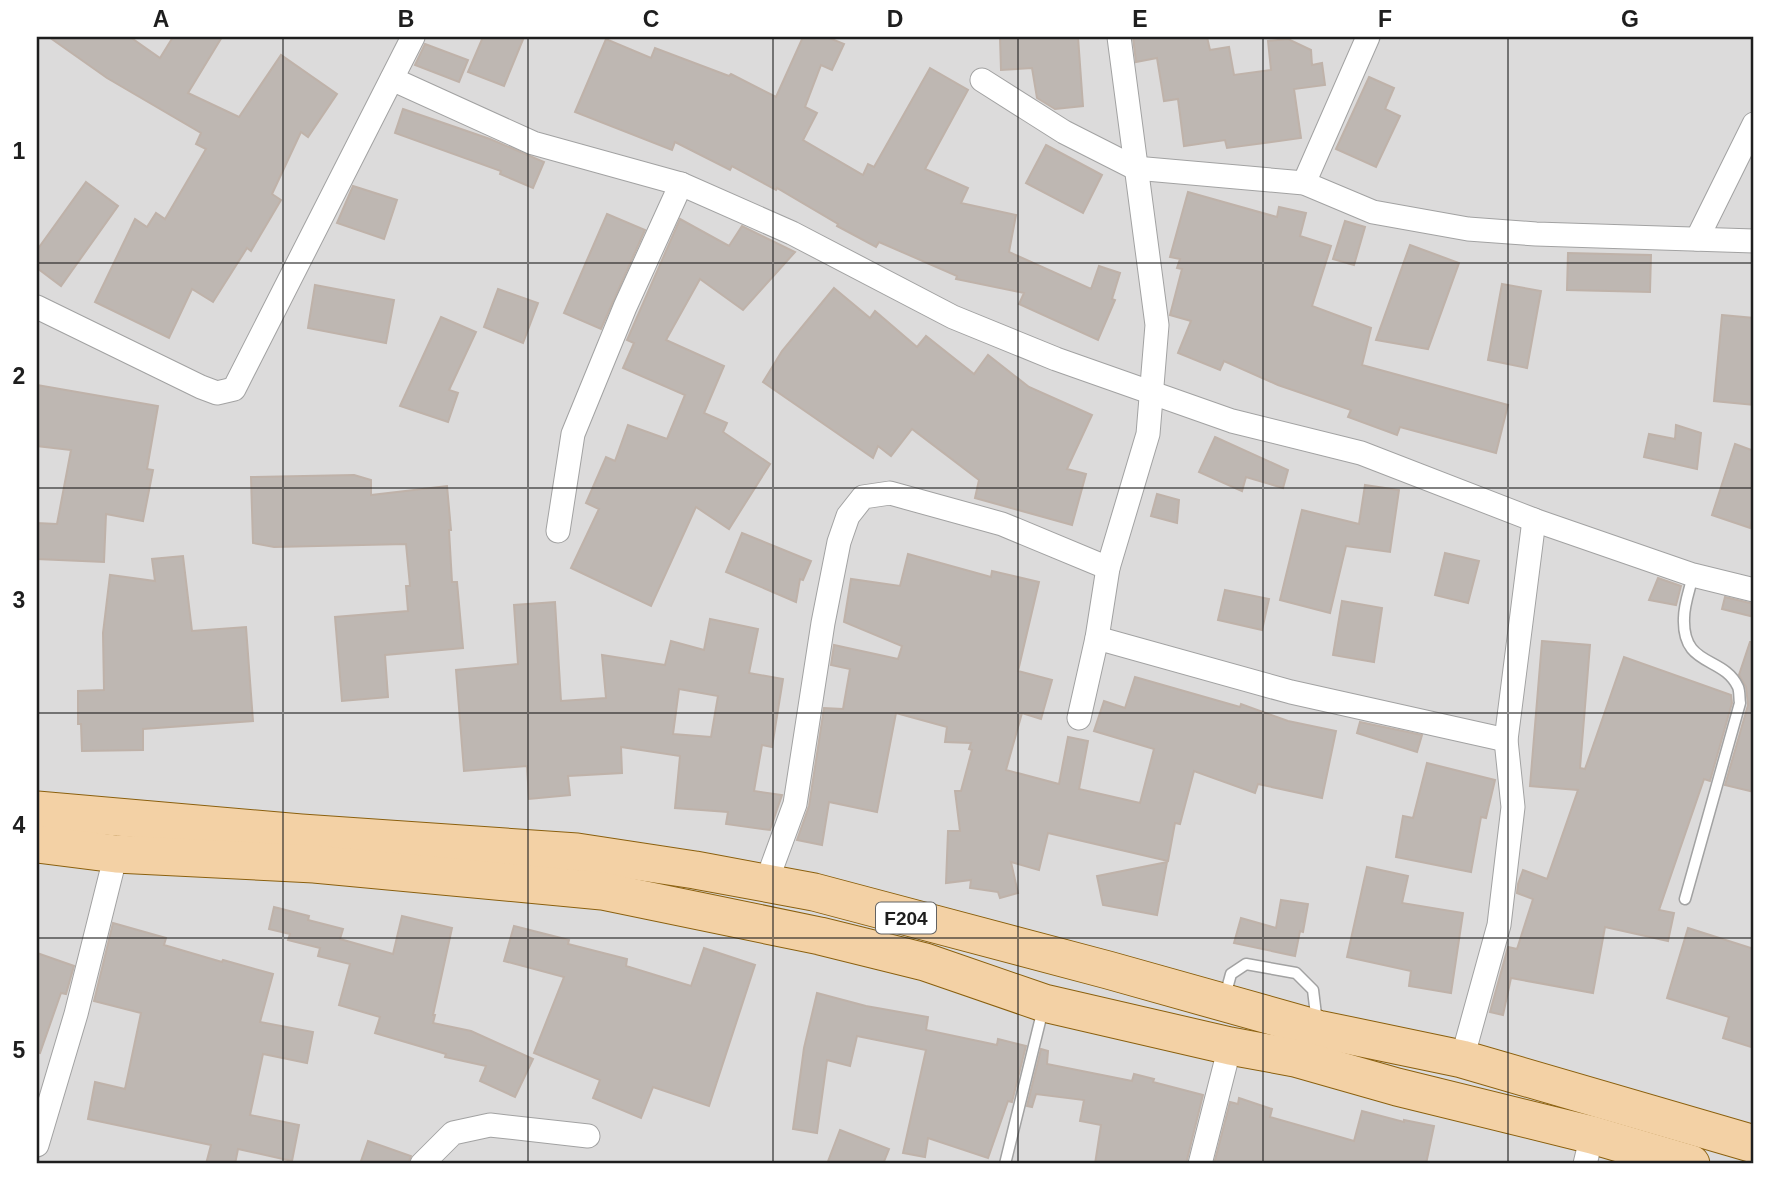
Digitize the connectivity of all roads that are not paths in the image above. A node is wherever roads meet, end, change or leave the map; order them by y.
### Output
1 (413, 37) edge
2 (1119, 37) edge
3 (1368, 37) edge
4 (392, 79) junction
5 (982, 80) dead end
6 (1754, 124) edge
7 (1135, 168) junction
8 (1304, 183) junction
9 (681, 184) junction
10 (1697, 240) junction
11 (1754, 240) edge
12 (37, 307) edge
13 (1152, 392) junction
14 (1534, 520) junction
15 (558, 531) dead end
16 (1108, 568) junction
17 (1693, 575) junction
18 (1754, 590) edge
19 (1097, 638) junction
20 (1079, 718) dead end
21 (1506, 740) junction
22 (37, 810) edge
23 (37, 844) edge
24 (116, 854) junction
25 (766, 883) junction
26 (1685, 899) dead end
27 (1044, 1003) junction
28 (1230, 1046) junction
29 (1462, 1059) junction
30 (588, 1136) dead end
31 (1754, 1144) edge
32 (37, 1145) edge
33 (1588, 1150) edge
34 (422, 1164) edge
35 (1005, 1164) edge
36 (1200, 1164) edge
37 (1691, 1164) edge

1 - 4 street
2 - 7 street
3 - 8 street
4 - 9 street
4 - 12 street
5 - 7 street
6 - 10 street
7 - 8 street
7 - 13 street
8 - 10 street
9 - 13 street
9 - 15 street
10 - 11 street
13 - 14 street
13 - 16 street
14 - 17 street
14 - 21 street
16 - 19 street
16 - 25 street
17 - 18 street
17 - 26 lane
19 - 20 street
19 - 21 street
21 - 29 street
22 - 25 main road, F204
23 - 24 main road, F204
24 - 27 main road, F204
24 - 32 street
25 - 29 main road, F204
27 - 28 main road, F204
27 - 35 lane
28 - 33 main road, F204
28 - 36 street
29 - 31 main road, F204
30 - 34 street
33 - 37 main road, F204

